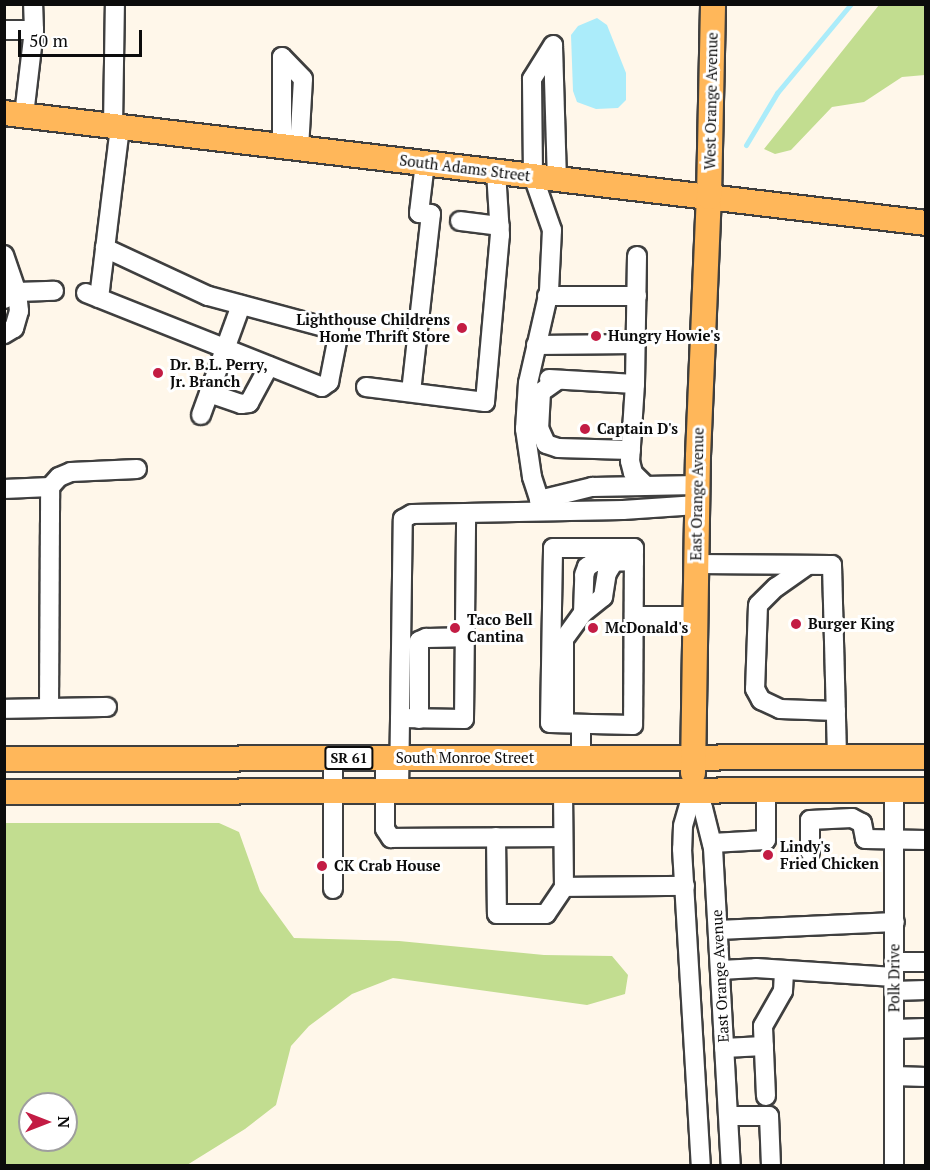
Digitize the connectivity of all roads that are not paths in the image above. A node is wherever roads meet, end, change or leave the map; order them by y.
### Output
1 (33, 4) edge
2 (115, 4) edge
3 (713, 4) edge
4 (4, 30) edge
5 (34, 30) junction
6 (14, 114) edge
7 (116, 126) junction
8 (291, 147) junction
9 (425, 163) junction
10 (496, 171) junction
11 (533, 176) junction
12 (557, 179) junction
13 (709, 197) junction
14 (460, 221) dead end
15 (926, 223) edge
16 (500, 226) junction
17 (105, 248) junction
18 (4, 255) edge
19 (637, 256) dead end
20 (54, 291) dead end
21 (11, 296) edge
22 (548, 296) junction
23 (637, 296) junction
24 (241, 305) junction
25 (4, 306) edge
26 (4, 334) edge
27 (636, 344) junction
28 (536, 345) junction
29 (225, 348) junction
30 (269, 366) junction
31 (529, 378) junction
32 (558, 380) junction
33 (635, 384) junction
34 (366, 387) dead end
35 (411, 392) junction
36 (209, 393) junction
37 (201, 415) dead end
38 (631, 450) junction
39 (137, 469) dead end
40 (646, 486) junction
41 (50, 487) junction
42 (4, 489) edge
43 (697, 495) junction
44 (541, 506) junction
45 (466, 513) junction
46 (634, 554) junction
47 (696, 564) junction
48 (808, 565) junction
49 (634, 616) junction
50 (694, 616) junction
51 (465, 637) junction
52 (107, 707) dead end
53 (49, 708) junction
54 (4, 709) edge
55 (836, 711) junction
56 (400, 718) junction
57 (419, 719) junction
58 (565, 723) junction
59 (693, 757) junction
60 (837, 757) junction
61 (926, 757) edge
62 (333, 758) junction
63 (392, 758) junction
64 (581, 758) junction
65 (4, 759) edge
66 (817, 790) junction
67 (894, 790) junction
68 (926, 790) edge
69 (333, 791) junction
70 (392, 791) junction
71 (563, 791) junction
72 (693, 791) junction
73 (766, 791) junction
74 (4, 792) edge
75 (817, 819) junction
76 (496, 837) junction
77 (563, 837) junction
78 (894, 840) junction
79 (926, 840) edge
80 (712, 843) junction
81 (810, 852) dead end
82 (685, 886) junction
83 (564, 887) junction
84 (333, 889) dead end
85 (895, 922) junction
86 (718, 930) junction
87 (926, 962) edge
88 (720, 970) junction
89 (784, 970) junction
90 (894, 977) junction
91 (926, 990) edge
92 (926, 1028) edge
93 (894, 1029) junction
94 (764, 1046) junction
95 (724, 1048) junction
96 (894, 1076) junction
97 (926, 1077) edge
98 (766, 1096) dead end
99 (729, 1116) junction
100 (701, 1166) edge
101 (731, 1166) edge
102 (771, 1166) edge
103 (894, 1166) edge

1 - 5 street
2 - 7 street
3 - 13 main road, West Orange Avenue
4 - 5 street
5 - 6 street
6 - 7 main road, South Adams Street
7 - 8 main road, South Adams Street
7 - 17 street
8 - 8 street
8 - 9 main road, South Adams Street
9 - 10 main road, South Adams Street
9 - 35 street
10 - 11 main road, South Adams Street
10 - 16 street
11 - 12 main road, South Adams Street
11 - 12 street
11 - 22 street
12 - 13 main road, South Adams Street
13 - 15 main road, South Adams Street
13 - 43 main road, East Orange Avenue
14 - 16 street
16 - 35 street
17 - 24 street
17 - 29 street
18 - 21 street
19 - 23 street
20 - 21 street
21 - 25 street
21 - 26 street
22 - 23 street
22 - 28 street
23 - 27 street
24 - 29 street
24 - 30 street
27 - 28 street
27 - 33 street
28 - 31 street
29 - 30 street
29 - 36 street
30 - 36 street
31 - 32 street
31 - 44 street
32 - 33 street
32 - 38 street
33 - 38 street
34 - 35 street
36 - 37 street
38 - 40 street
39 - 41 street
40 - 43 street
40 - 44 street
41 - 42 street
41 - 53 street
43 - 44 street
43 - 47 main road, East Orange Avenue
44 - 45 street
45 - 51 street
45 - 56 street
46 - 49 street
46 - 58 street
46 - 58 street
47 - 48 street
47 - 50 main road, East Orange Avenue
48 - 55 street
48 - 55 street
49 - 50 street
49 - 58 street
50 - 59 main road, East Orange Avenue
51 - 57 street
51 - 57 street
52 - 53 street
53 - 54 street
55 - 60 street
56 - 57 street
56 - 63 street
58 - 64 street
59 - 60 main road, South Monroe Street / SR 61
59 - 64 main road, South Monroe Street / SR 61
59 - 72 main road, East Orange Avenue
60 - 61 main road, South Monroe Street / SR 61
62 - 63 main road, South Monroe Street / SR 61
62 - 65 main road, South Monroe Street / SR 61
62 - 69 street
63 - 64 main road, South Monroe Street / SR 61
63 - 70 street
66 - 67 main road, SR 61
66 - 73 main road, SR 61
66 - 75 street
67 - 68 main road, SR 61
67 - 78 street, Polk Drive
69 - 70 main road, SR 61
69 - 74 main road, SR 61
69 - 84 street
70 - 71 main road, SR 61
70 - 76 street
71 - 72 main road, SR 61
71 - 77 street
72 - 73 main road, SR 61
72 - 80 street, East Orange Avenue
72 - 82 street, East Orange Avenue
73 - 80 street
75 - 78 street
75 - 81 street
76 - 77 street
76 - 83 street
77 - 83 street
78 - 79 street
78 - 85 street, Polk Drive
80 - 86 street, East Orange Avenue
82 - 83 street
82 - 100 street, East Orange Avenue
85 - 86 street
85 - 90 street, Polk Drive
86 - 88 street, East Orange Avenue
87 - 90 street
88 - 89 street
88 - 95 street, East Orange Avenue
89 - 90 street
89 - 94 street
90 - 91 street
90 - 93 street, Polk Drive
92 - 93 street
93 - 96 street, Polk Drive
94 - 95 street
94 - 98 street
95 - 99 street, East Orange Avenue
96 - 97 street
96 - 103 street, Polk Drive
99 - 101 street, East Orange Avenue
99 - 102 street

